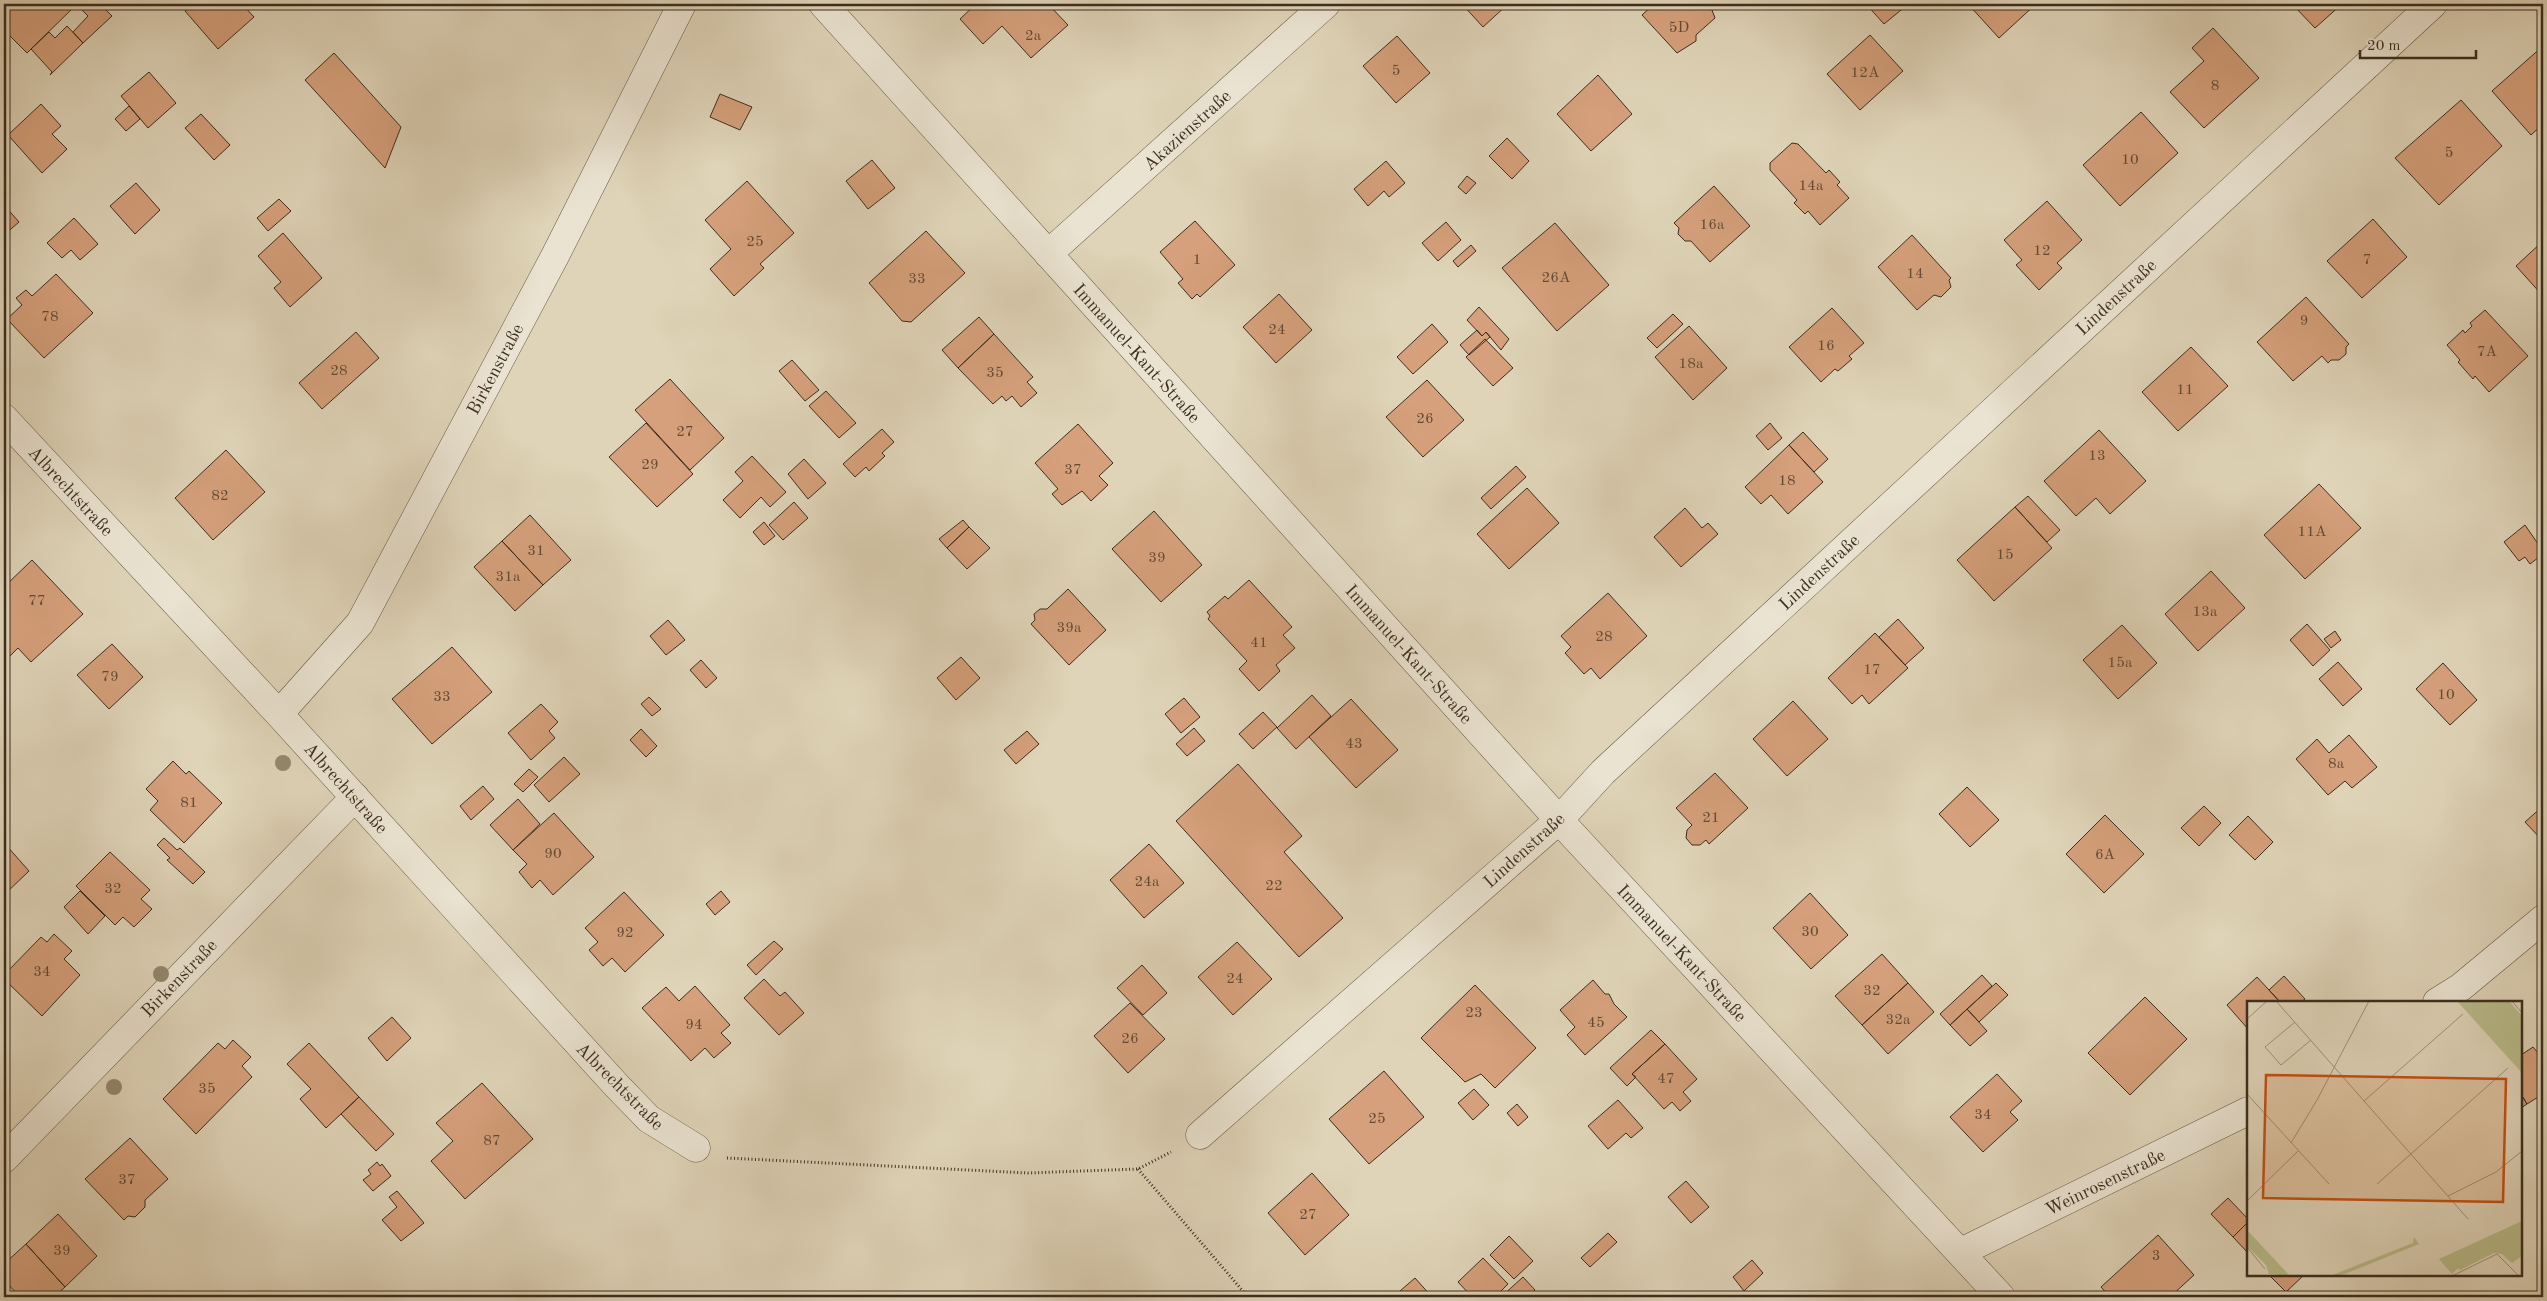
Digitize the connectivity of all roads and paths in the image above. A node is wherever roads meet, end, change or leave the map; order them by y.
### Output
1 (682, 4) edge
2 (824, 4) edge
3 (1326, 4) edge
4 (2434, 4) edge
5 (1048, 254) junction
6 (4, 418) edge
7 (279, 714) junction
8 (355, 797) junction
9 (1559, 820) junction
10 (2543, 919) edge
11 (2439, 1001) edge
12 (2247, 1111) edge
13 (1200, 1135) dead end
14 (696, 1148) joint
15 (4, 1159) edge
16 (1961, 1252) junction
17 (1248, 1297) edge
18 (2001, 1297) edge

1 - 7 street, Birkenstraße
2 - 5 street, Immanuel-Kant-Straße
3 - 5 street, Akazienstraße
4 - 9 street, Lindenstraße
5 - 9 street, Immanuel-Kant-Straße
6 - 7 street, Albrechtstraße
7 - 8 street, Albrechtstraße
8 - 14 street, Albrechtstraße
8 - 15 street, Birkenstraße
9 - 13 street, Lindenstraße
9 - 16 street, Immanuel-Kant-Straße
10 - 11 street
12 - 16 street, Weinrosenstraße
14 - 17 path
16 - 18 street, Immanuel-Kant-Straße

